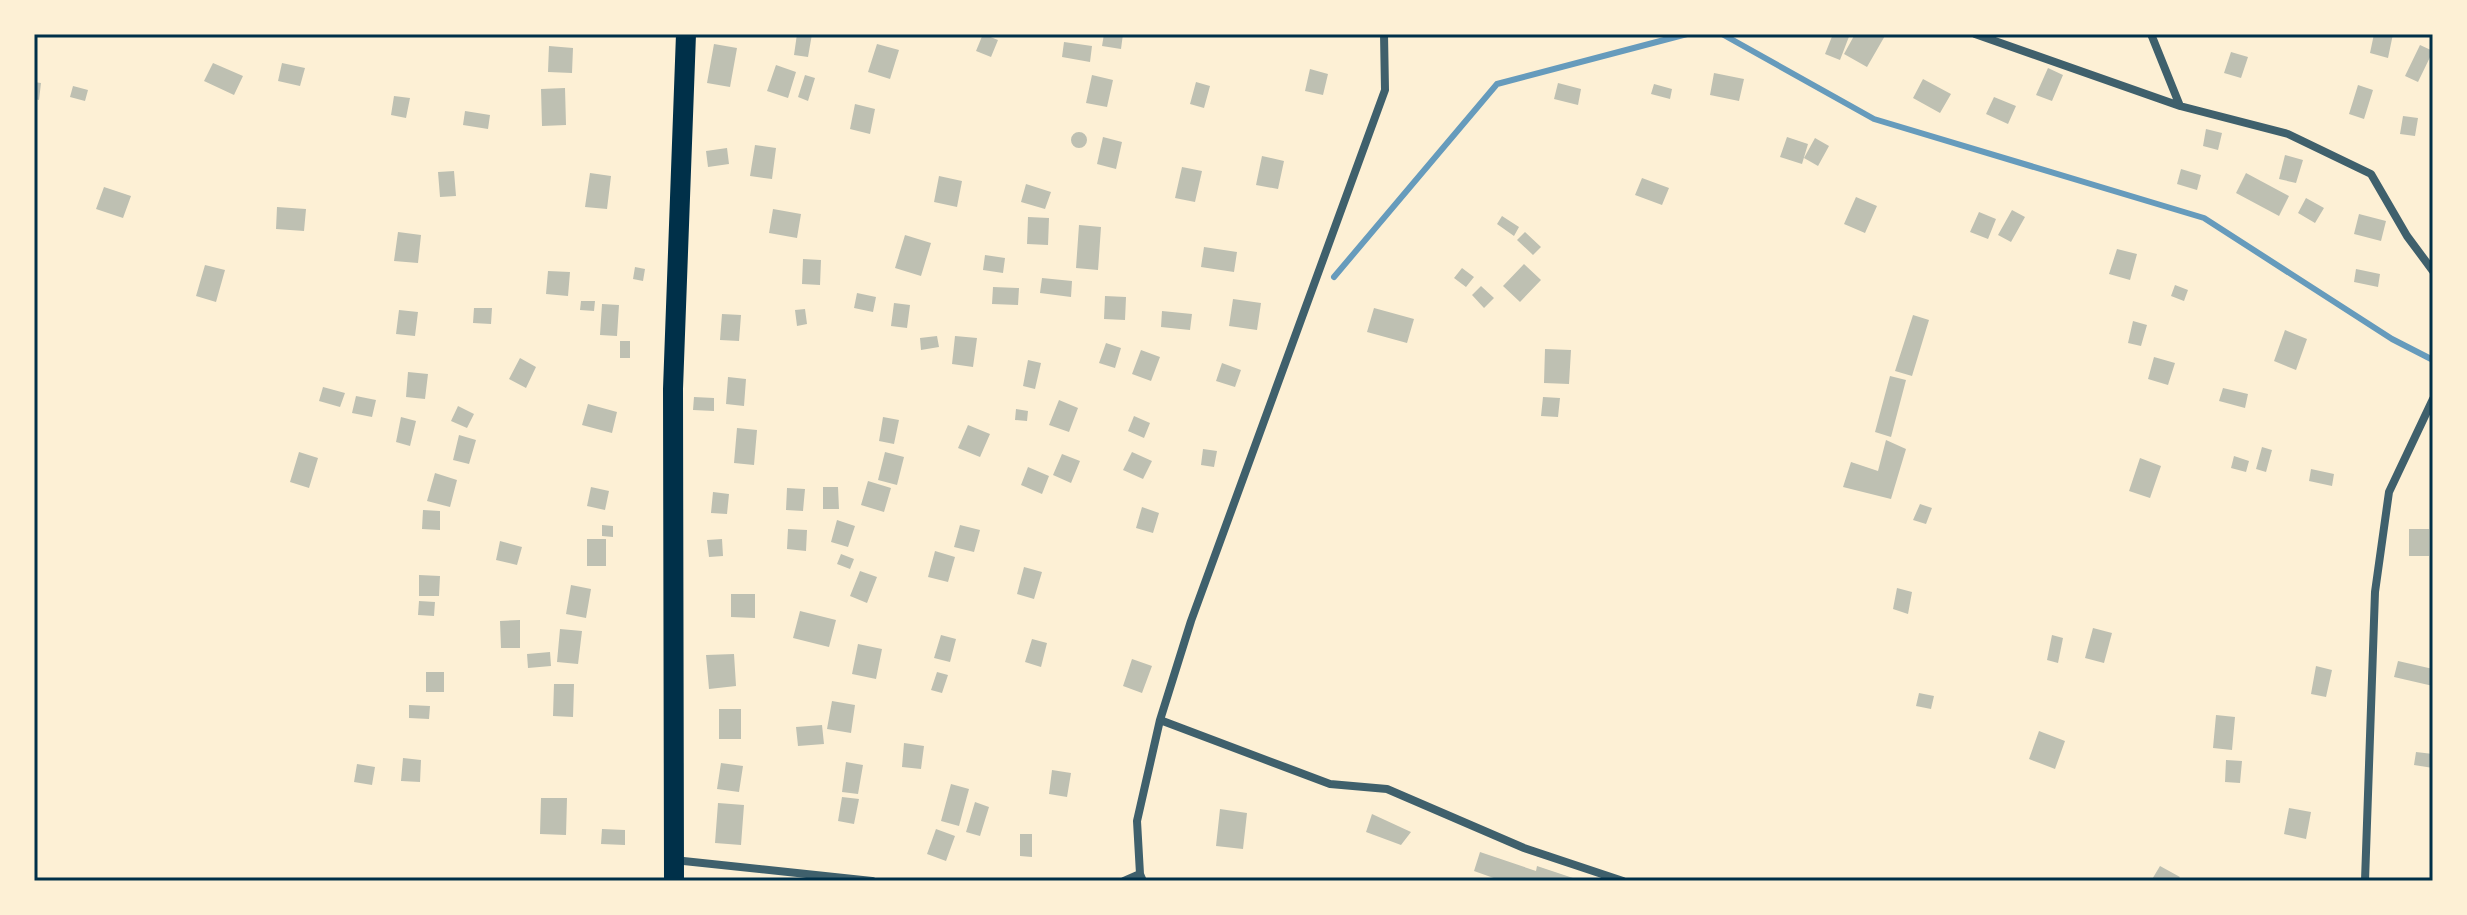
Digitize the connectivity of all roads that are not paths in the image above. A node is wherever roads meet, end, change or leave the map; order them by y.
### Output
1 (686, 34) edge
2 (1384, 34) edge
3 (1975, 34) edge
4 (2151, 34) edge
5 (2180, 106) junction
6 (2433, 271) edge
7 (2433, 399) edge
8 (1160, 720) junction
9 (673, 860) junction
10 (1142, 878) edge
11 (674, 881) edge
12 (872, 881) edge
13 (1124, 881) edge
14 (1623, 881) edge
15 (2365, 881) edge

1 - 9 main road
2 - 8 street
3 - 5 street
4 - 5 street
5 - 6 street
7 - 15 street
8 - 10 street
8 - 14 street
9 - 11 main road
9 - 12 street
10 - 13 street

